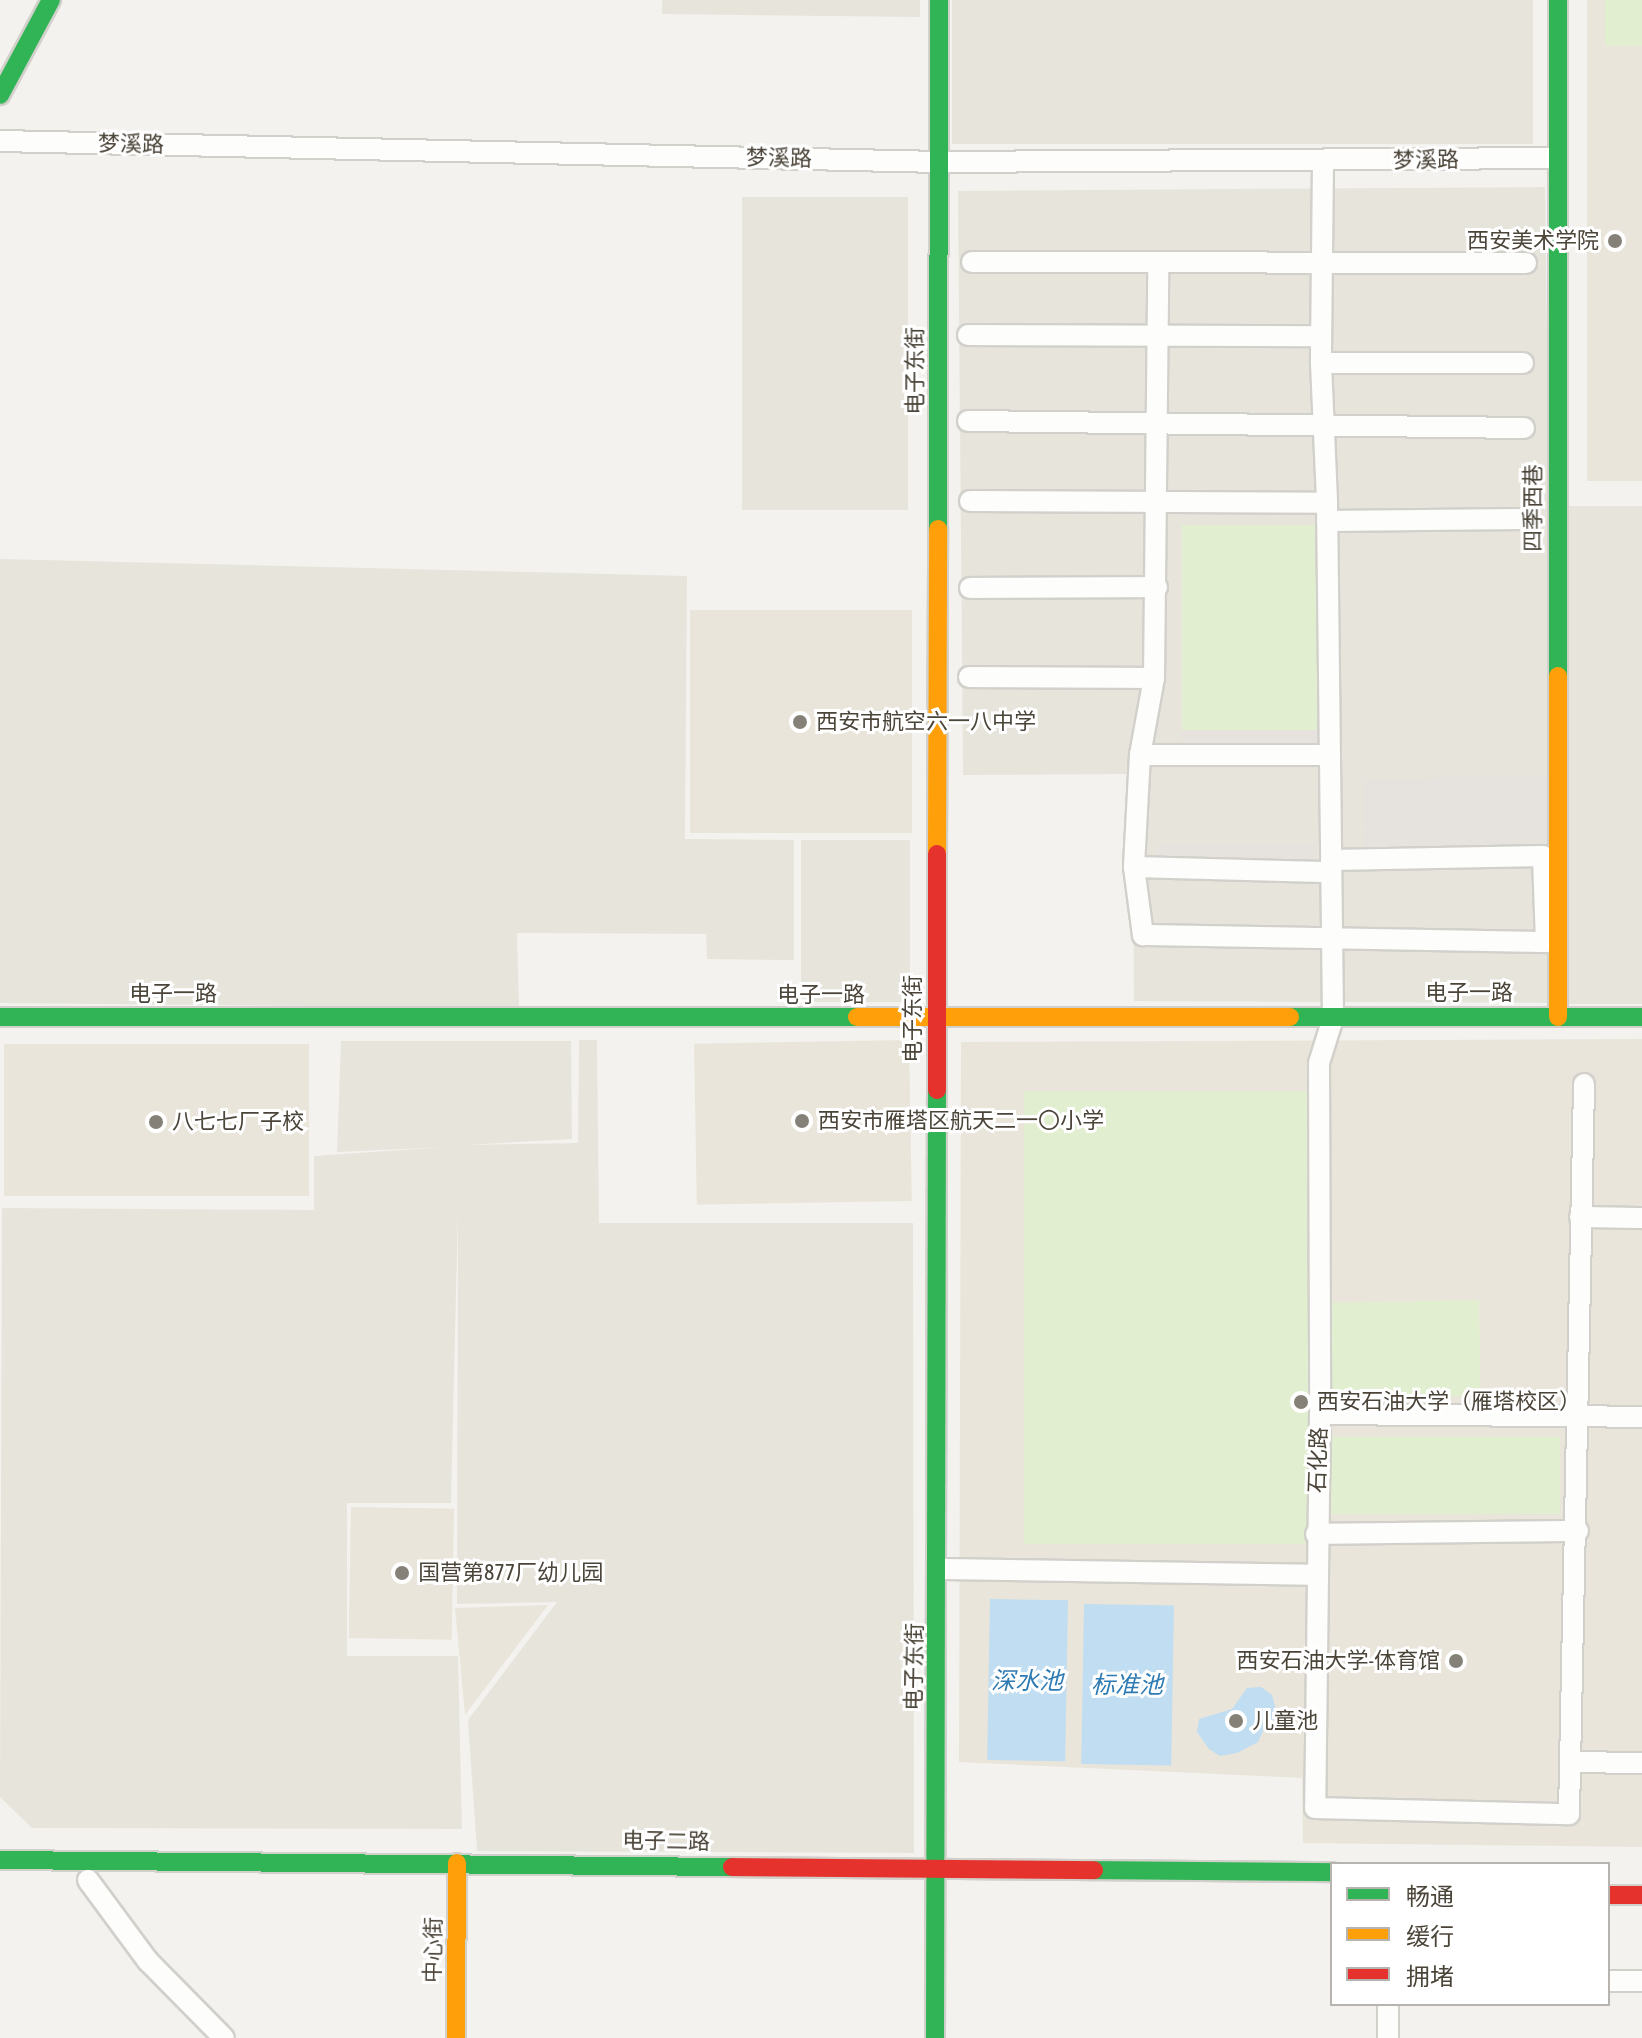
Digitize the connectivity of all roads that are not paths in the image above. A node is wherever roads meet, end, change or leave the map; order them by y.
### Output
1 (29, 0) edge
2 (51, 0) edge
3 (939, 0) edge
4 (1558, 0) edge
5 (0, 55) edge
6 (0, 95) edge
7 (0, 141) edge
8 (1557, 158) junction
9 (939, 162) junction
10 (1323, 162) junction
11 (972, 262) dead end
12 (1321, 262) junction
13 (1158, 263) junction
14 (1526, 263) dead end
15 (968, 335) dead end
16 (1158, 335) junction
17 (1321, 336) junction
18 (1321, 363) junction
19 (1523, 363) dead end
20 (968, 421) dead end
21 (1158, 422) junction
22 (1325, 425) junction
23 (1524, 428) dead end
24 (970, 501) dead end
25 (1156, 504) junction
26 (1327, 512) junction
27 (1523, 519) dead end
28 (1157, 587) junction
29 (970, 588) dead end
30 (969, 677) dead end
31 (1154, 678) junction
32 (1140, 755) junction
33 (1330, 755) junction
34 (1331, 866) junction
35 (1134, 867) junction
36 (1331, 936) junction
37 (0, 1017) edge
38 (1558, 1017) junction
39 (1642, 1017) edge
40 (1333, 1018) junction
41 (937, 1019) junction
42 (1584, 1084) dead end
43 (1580, 1217) junction
44 (1642, 1218) edge
45 (1320, 1414) junction
46 (1577, 1417) junction
47 (1642, 1417) edge
48 (1578, 1531) junction
49 (1316, 1534) junction
50 (939, 1569) junction
51 (1317, 1575) junction
52 (1570, 1762) junction
53 (1642, 1763) edge
54 (0, 1860) edge
55 (935, 1868) junction
56 (457, 1872) junction
57 (1330, 1872) edge
58 (18, 1879) dead end
59 (88, 1880) junction
60 (935, 1887) junction
61 (1189, 1890) dead end
62 (1610, 1895) edge
63 (1642, 1895) edge
64 (1610, 1981) edge
65 (1642, 1981) edge
66 (1388, 2006) edge
67 (224, 2038) edge
68 (456, 2038) edge
69 (935, 2038) edge
70 (1388, 2038) edge

1 - 5 street
2 - 6 street
3 - 9 street, 电子东街
4 - 8 street, 四季西巷
7 - 9 street, 梦溪路
8 - 10 street, 梦溪路
8 - 38 street, 四季西巷
9 - 10 street, 梦溪路
9 - 41 street, 电子东街
10 - 12 street, 石化路
11 - 13 street
12 - 13 street
12 - 14 street
12 - 17 street, 石化路
13 - 16 street
15 - 16 street
16 - 17 street
16 - 21 street
17 - 18 street, 石化路
18 - 19 street
18 - 22 street, 石化路
20 - 21 street
21 - 22 street
21 - 25 street
22 - 23 street
22 - 26 street, 石化路
24 - 25 street
25 - 26 street
25 - 28 street
26 - 27 street
26 - 33 street, 石化路
28 - 29 street
28 - 31 street
30 - 31 street
31 - 32 street
32 - 33 street
32 - 35 street
33 - 34 street, 石化路
34 - 35 street
34 - 36 street, 石化路
34 - 36 street
35 - 36 street
36 - 40 street, 石化路
37 - 41 street, 电子一路
38 - 39 street, 电子一路
38 - 40 street, 电子一路
40 - 41 street, 电子一路
40 - 45 street, 石化路
41 - 50 street, 电子东街
42 - 43 street
43 - 44 street
43 - 46 street
45 - 46 street
45 - 49 street, 石化路
46 - 47 street
46 - 48 street
48 - 49 street
48 - 52 street
49 - 51 street, 石化路
50 - 51 street
50 - 55 street, 电子东街
51 - 52 street, 石化路
52 - 53 street
54 - 56 street, 电子二路
55 - 56 street, 电子二路
55 - 57 street, 电子二路
55 - 60 street, 电子东街
56 - 59 street, 电子二路
56 - 60 street, 电子二路
56 - 68 street, 中心街
58 - 59 street, 电子二路
59 - 67 street
60 - 61 street, 电子二路
60 - 69 street, 电子东街
62 - 63 street
64 - 65 street
66 - 70 street

